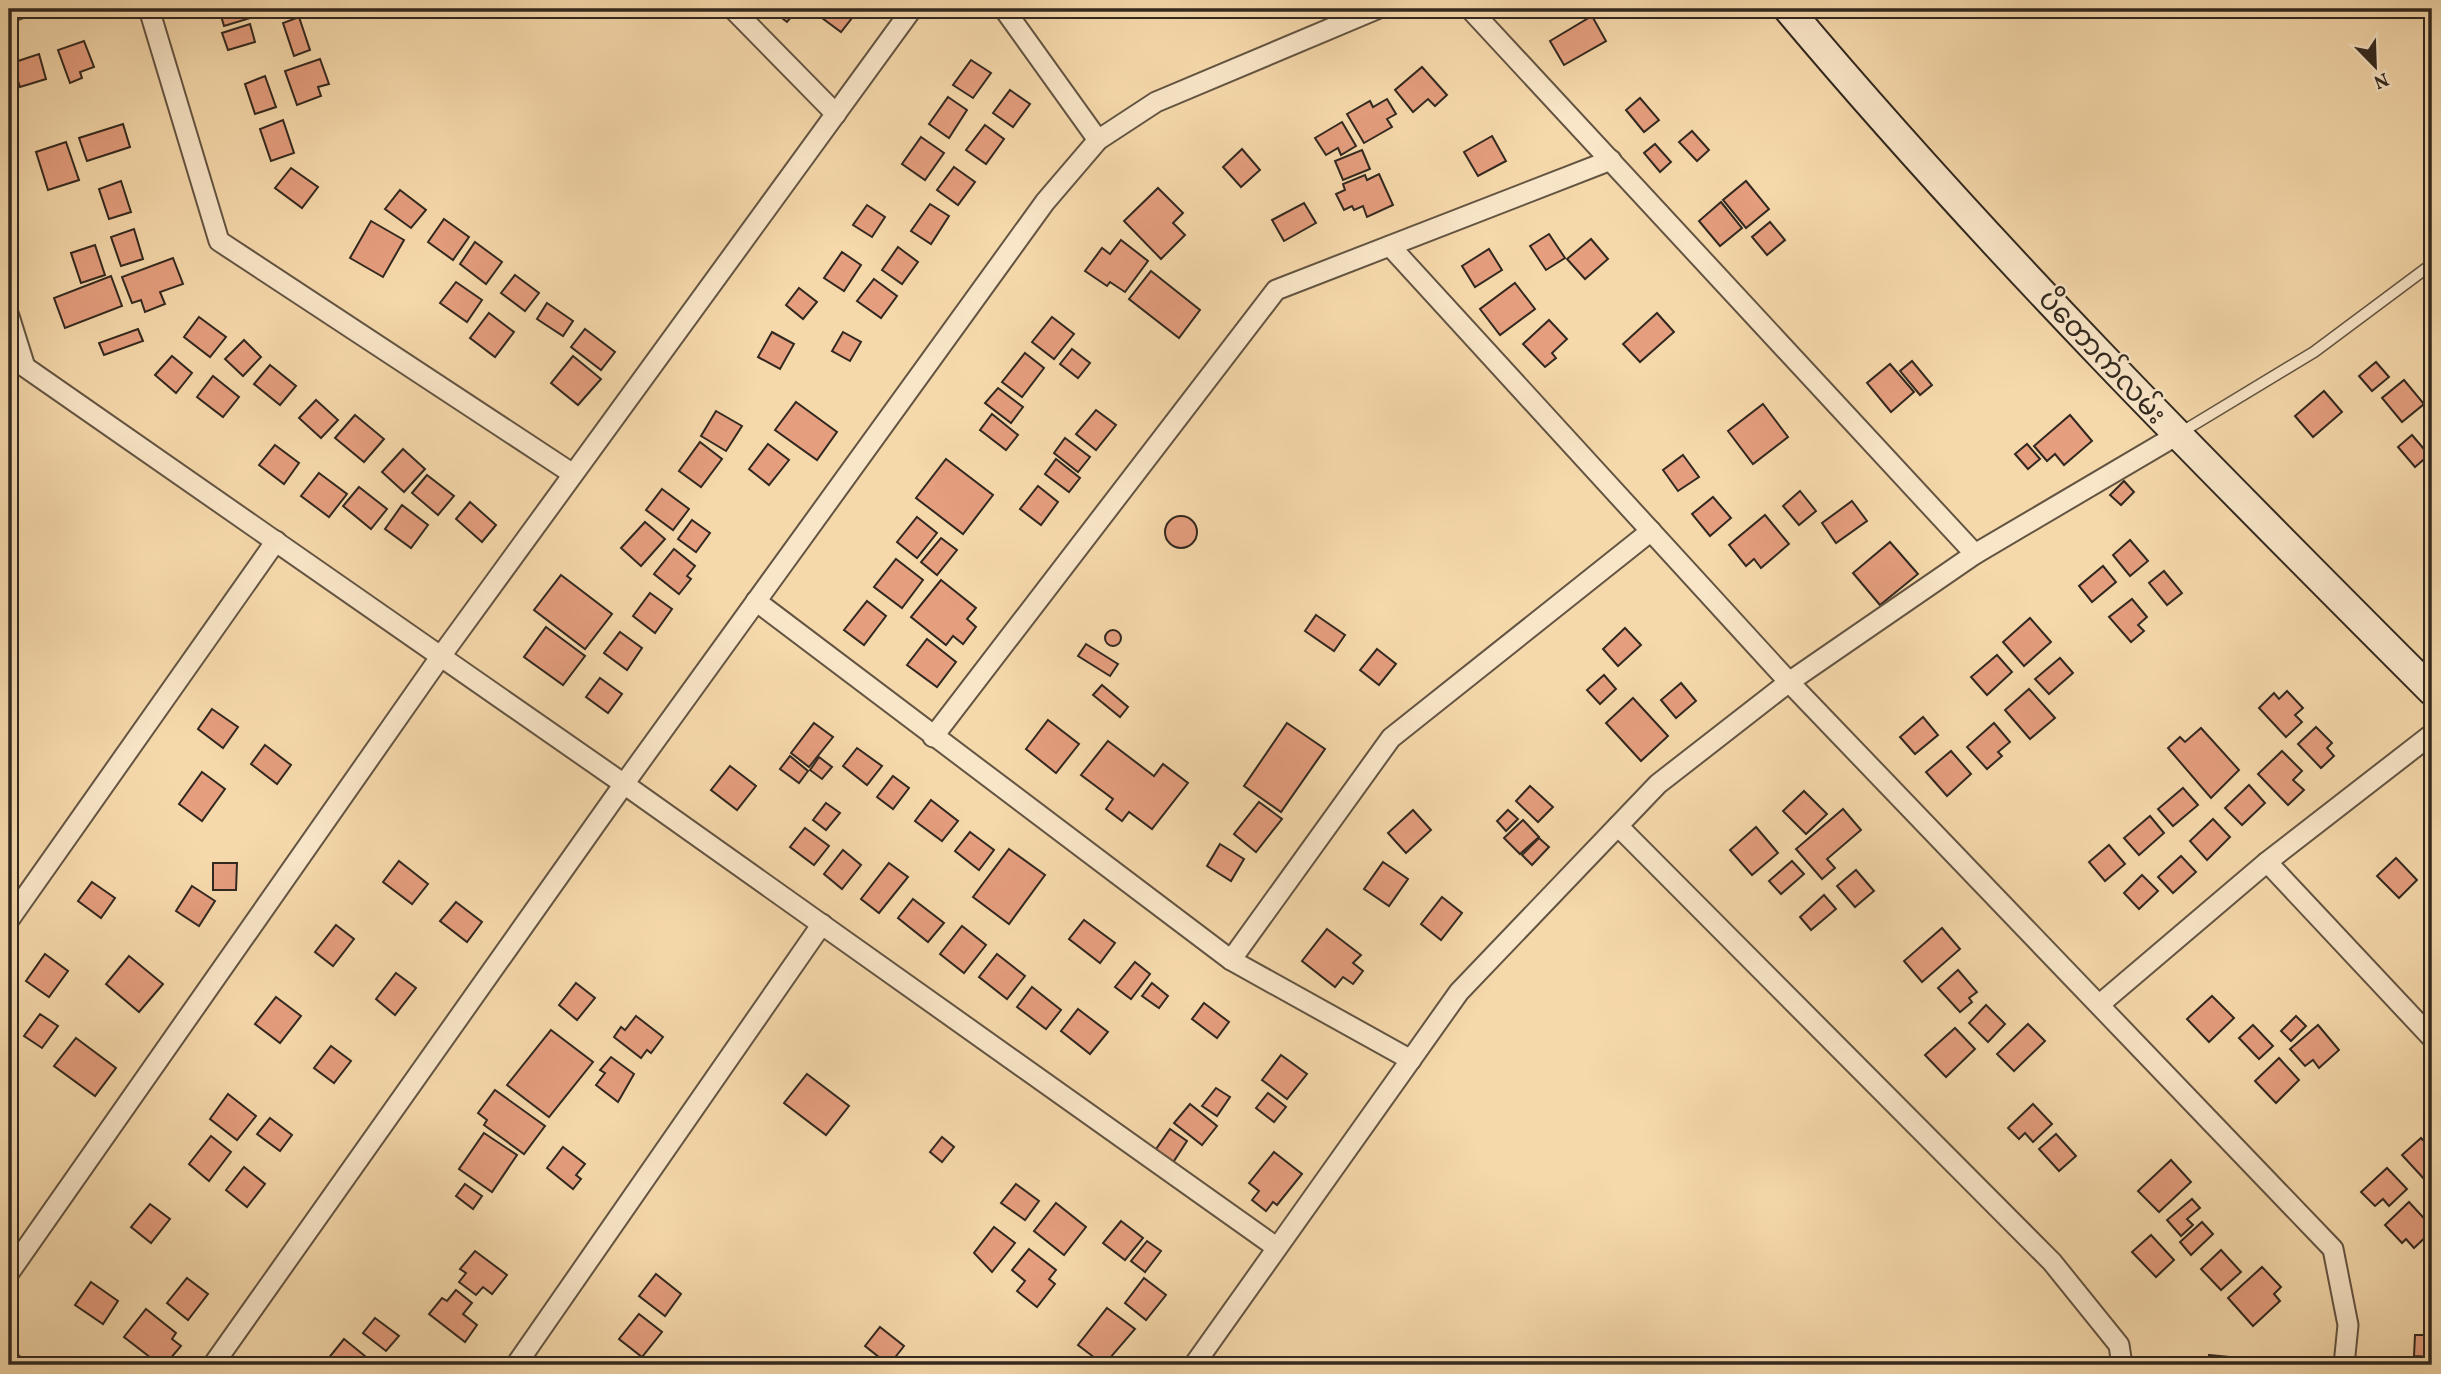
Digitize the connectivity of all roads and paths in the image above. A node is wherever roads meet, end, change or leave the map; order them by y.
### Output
1 (18, 9) edge
2 (149, 9) edge
3 (733, 9) edge
4 (912, 9) edge
5 (1004, 9) edge
6 (1377, 9) edge
7 (1470, 9) edge
8 (1788, 9) edge
9 (9, 12) edge
10 (836, 114) junction
11 (1098, 140) junction
12 (1611, 160) junction
13 (1390, 246) junction
14 (2432, 264) edge
15 (9, 316) edge
16 (17, 370) edge
17 (2177, 435) junction
18 (573, 474) junction
19 (1651, 531) junction
20 (276, 541) junction
21 (1975, 554) junction
22 (756, 601) junction
23 (441, 656) junction
24 (1789, 682) junction
25 (2432, 691) edge
26 (2432, 734) edge
27 (933, 737) junction
28 (624, 784) junction
29 (1618, 826) junction
30 (2267, 862) junction
31 (9, 920) edge
32 (822, 924) junction
33 (1231, 960) junction
34 (2100, 1004) junction
35 (2432, 1038) edge
36 (1410, 1060) junction
37 (1276, 1247) junction
38 (9, 1273) edge
39 (9, 1361) edge
40 (14, 1365) edge
41 (213, 1365) edge
42 (516, 1365) edge
43 (1194, 1365) edge
44 (2122, 1365) edge
45 (2344, 1365) edge

1 - 9 street
2 - 18 street
3 - 10 street
4 - 10 street
5 - 11 street
6 - 11 street
7 - 12 street
8 - 17 street, ပိတောက်လမ်း
10 - 18 street
11 - 22 street
12 - 13 street
12 - 21 street
13 - 19 street
13 - 27 street
14 - 17 lane
15 - 16 street
16 - 20 street
17 - 21 street
17 - 25 street, ပိတောက်လမ်း
18 - 23 street
19 - 24 street
19 - 33 street
20 - 23 street
20 - 31 street
21 - 24 street
22 - 27 street
22 - 28 street
23 - 28 street
23 - 38 street
24 - 29 street
24 - 34 street
26 - 30 street
27 - 33 street
28 - 32 street
28 - 41 street
29 - 36 street
29 - 44 street
30 - 34 street
30 - 35 street
32 - 37 street
32 - 42 street
33 - 36 street
34 - 45 street
36 - 37 street
37 - 43 street
39 - 40 street

